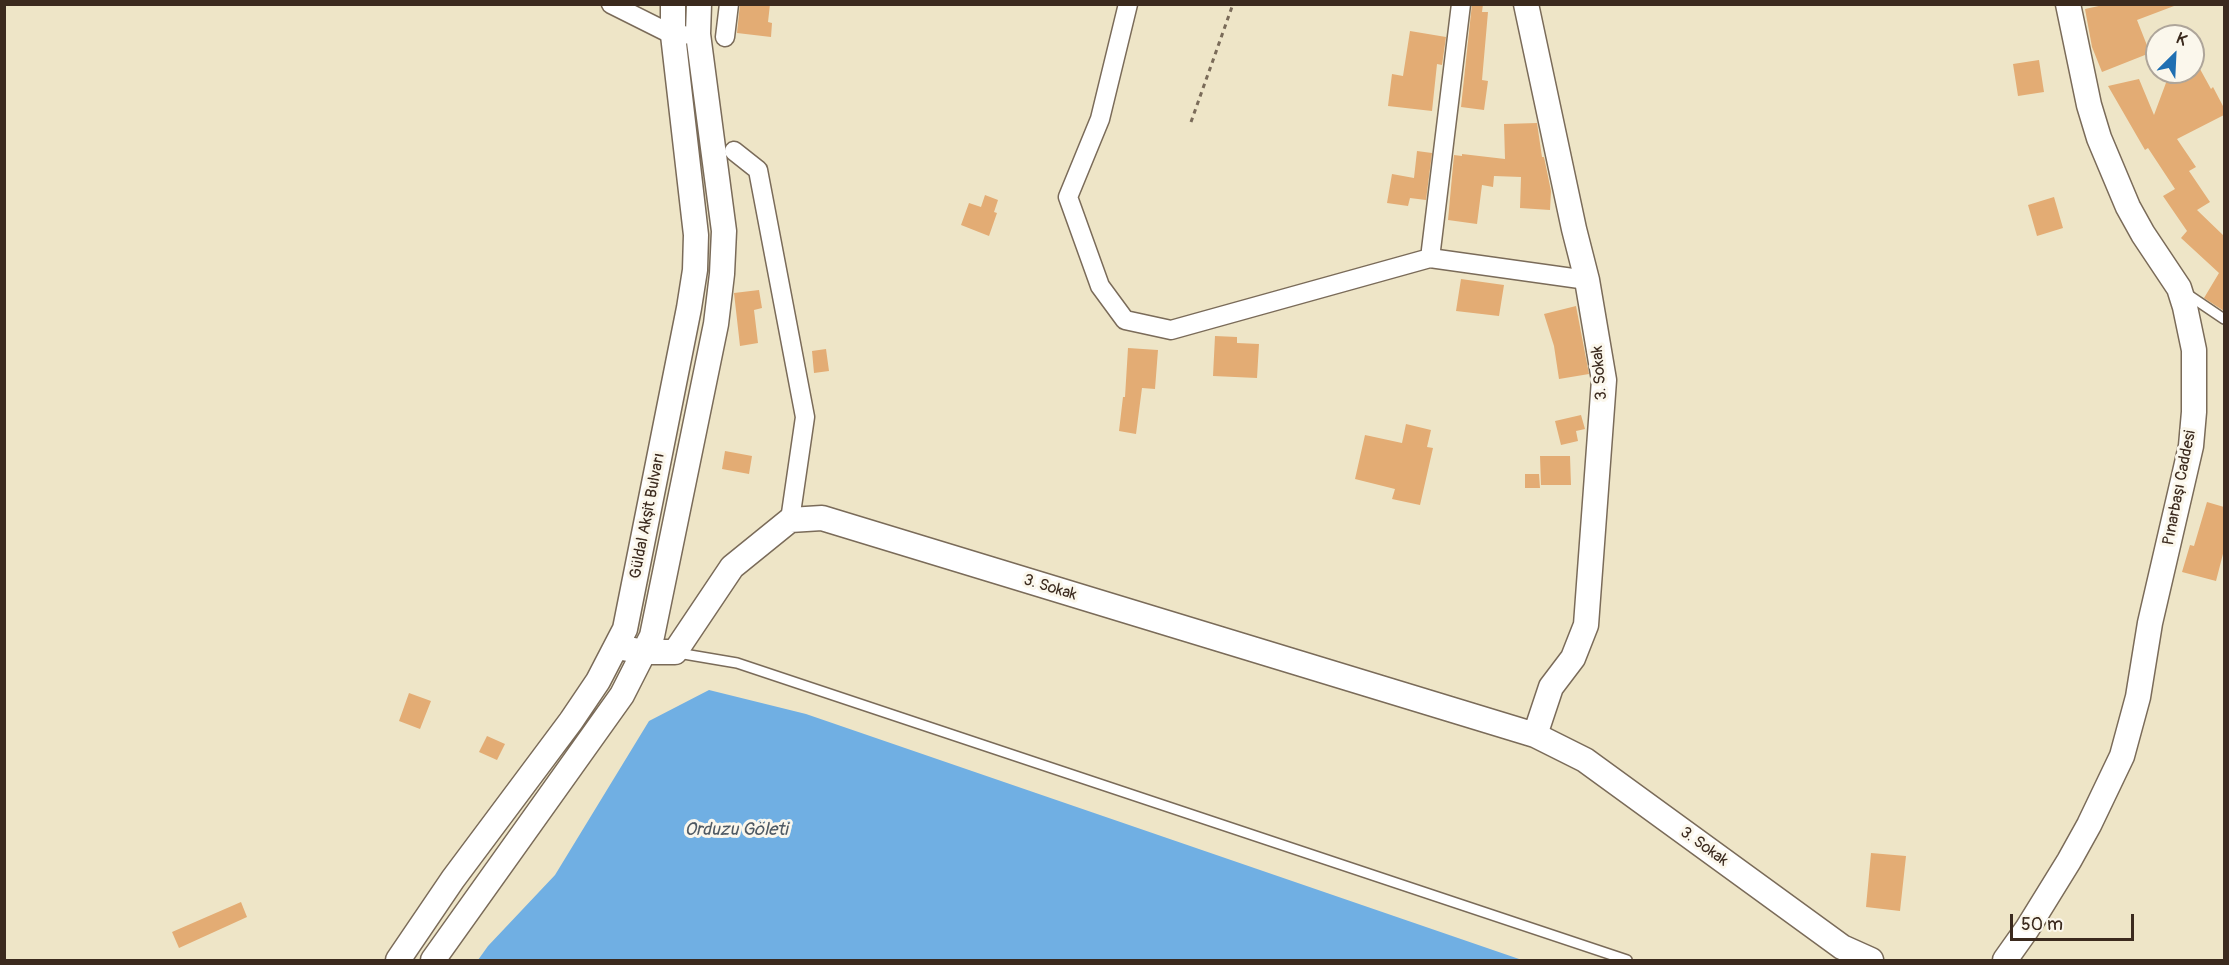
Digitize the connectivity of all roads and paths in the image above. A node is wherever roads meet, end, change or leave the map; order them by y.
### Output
1 (612, 4) edge
2 (673, 4) edge
3 (699, 4) edge
4 (729, 4) edge
5 (1128, 4) edge
6 (1233, 4) edge
7 (1461, 4) edge
8 (1526, 4) edge
9 (2068, 4) edge
10 (698, 34) junction
11 (673, 35) junction
12 (725, 37) dead end
13 (1191, 122) dead end
14 (734, 151) dead end
15 (1430, 258) junction
16 (1587, 280) junction
17 (2179, 288) junction
18 (2224, 319) edge
19 (790, 520) junction
20 (616, 647) junction
21 (645, 652) junction
22 (675, 652) junction
23 (1535, 735) junction
24 (398, 960) edge
25 (433, 960) edge
26 (1627, 960) edge
27 (1871, 960) edge
28 (2005, 960) edge

1 - 11 street
2 - 11 street, Güldal Akşit Bulvarı
3 - 10 street, Güldal Akşit Bulvarı
4 - 12 street
5 - 15 street
6 - 13 path
7 - 15 street
8 - 16 street, 3. Sokak
9 - 17 street, Pınarbaşı Caddesi
10 - 11 street
10 - 21 street, Güldal Akşit Bulvarı
11 - 20 street, Güldal Akşit Bulvarı
14 - 19 street
15 - 16 street
16 - 23 street, 3. Sokak
17 - 18 lane
17 - 28 street, Pınarbaşı Caddesi
19 - 22 street
19 - 23 street, 3. Sokak
20 - 21 street
20 - 24 street, Güldal Akşit Bulvarı
21 - 22 street
21 - 25 street, Güldal Akşit Bulvarı
22 - 26 lane
23 - 27 street, 3. Sokak

